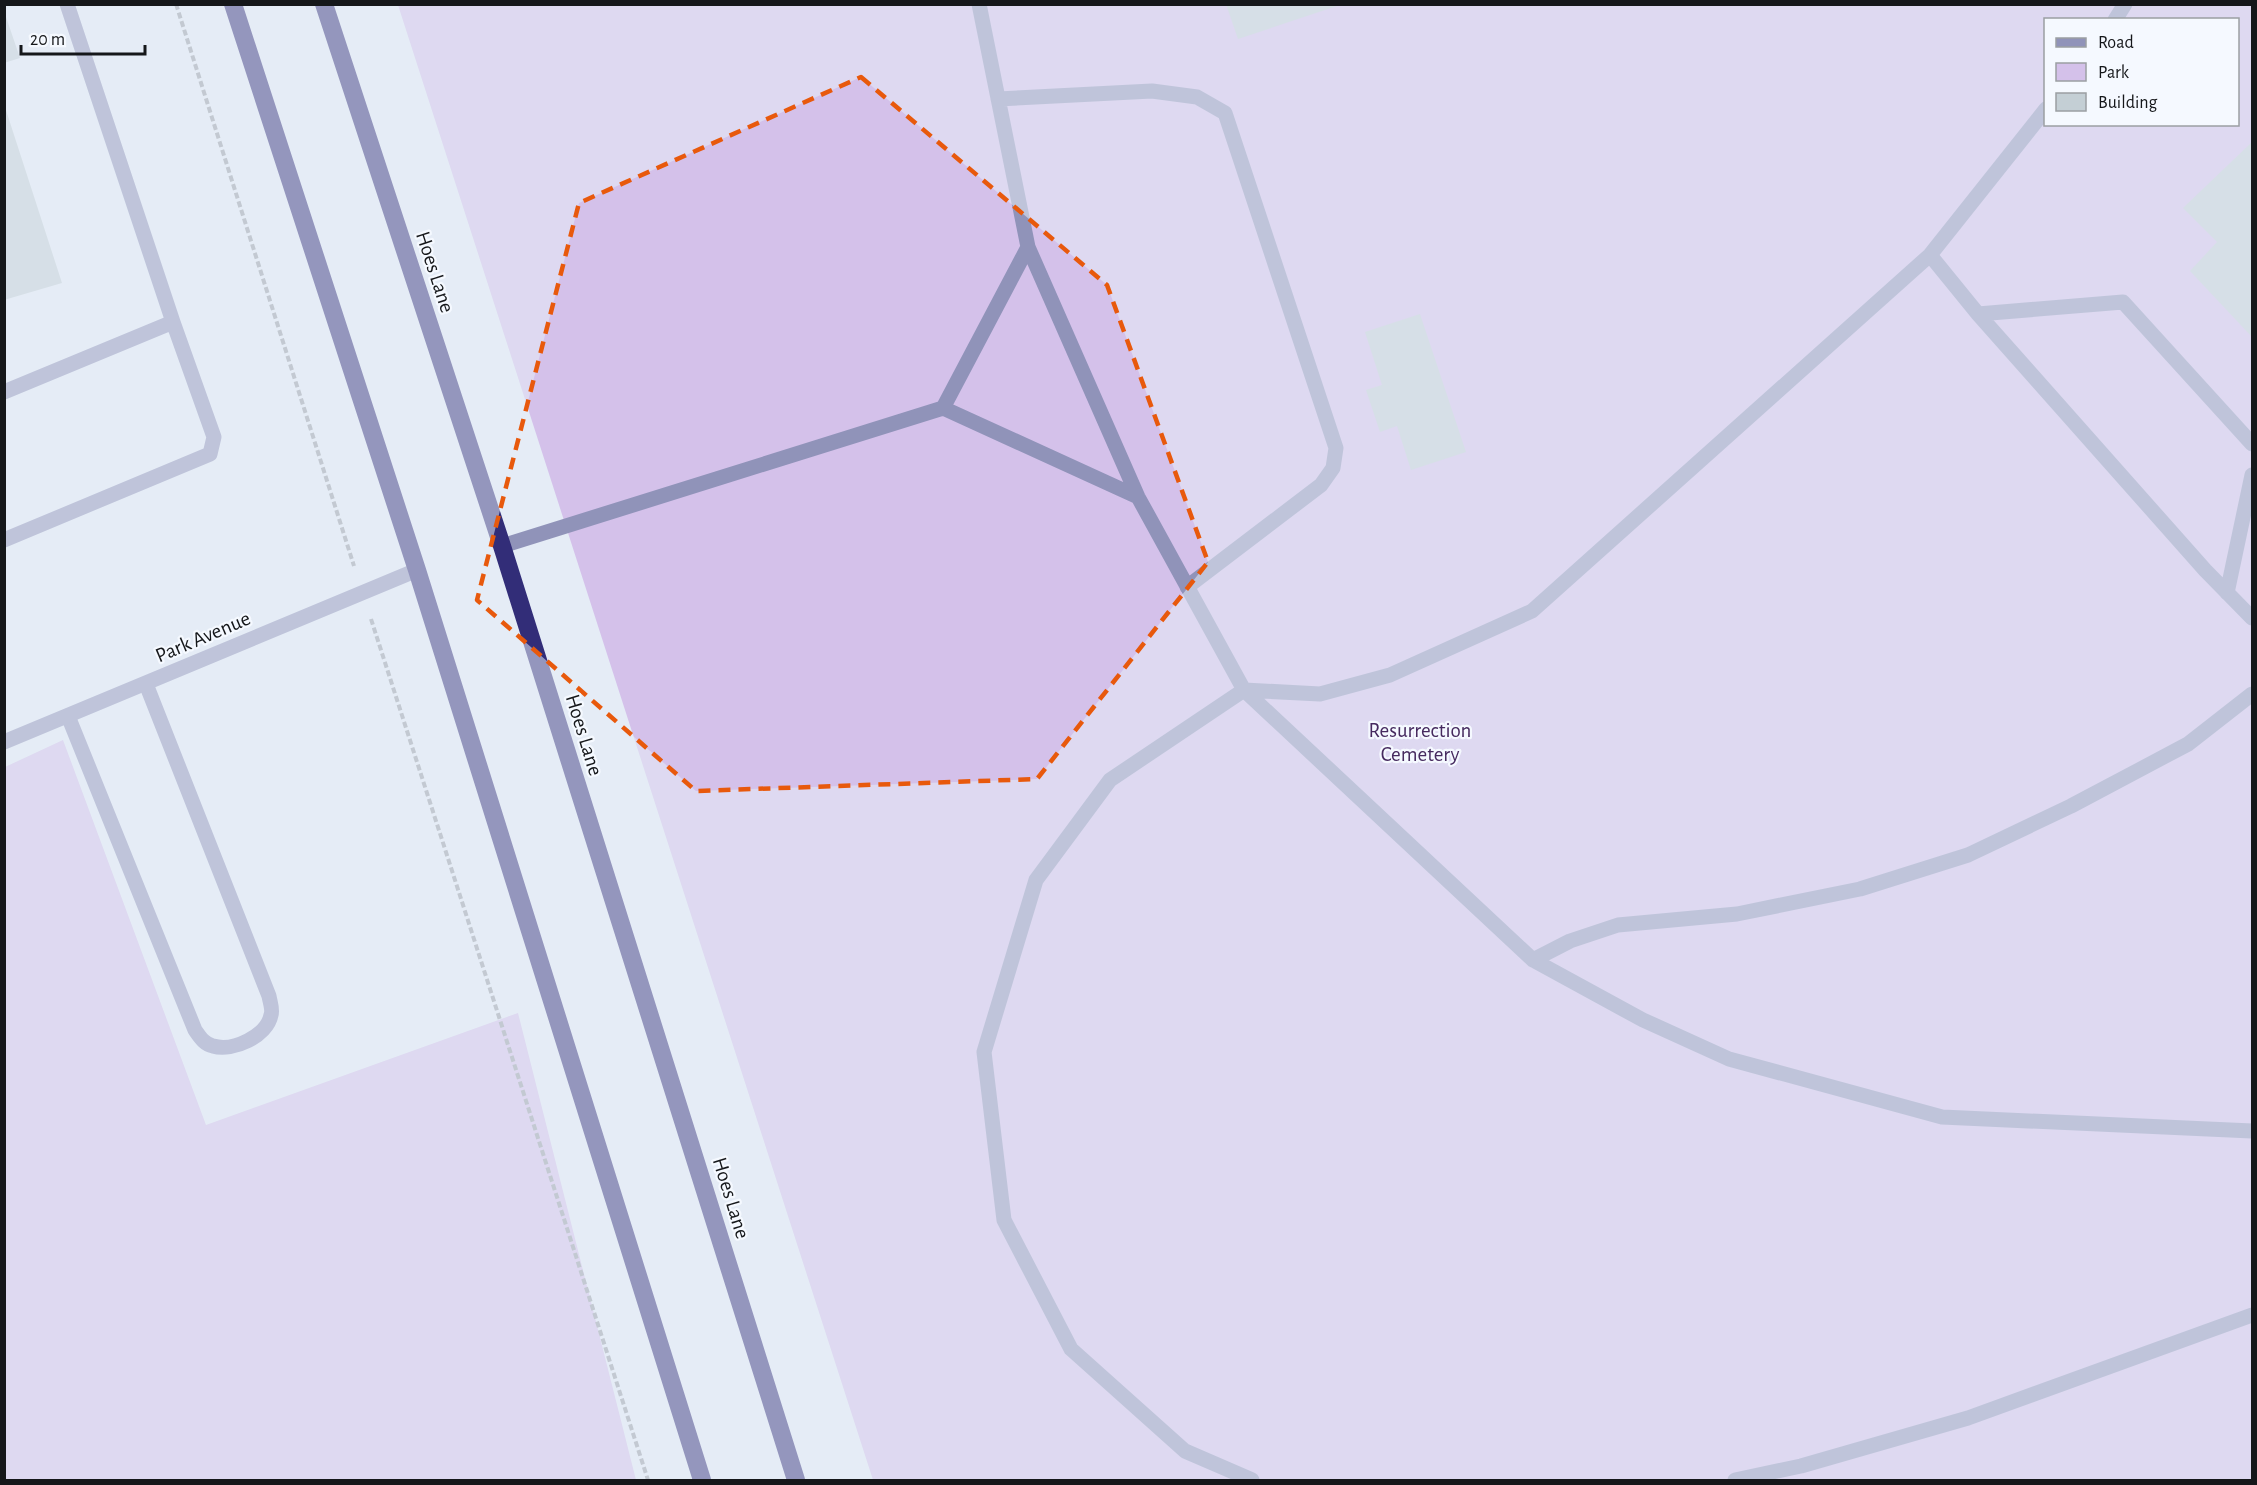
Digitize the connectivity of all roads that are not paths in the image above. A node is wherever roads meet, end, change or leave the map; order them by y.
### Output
1 (67, 4) edge
2 (233, 4) edge
3 (324, 4) edge
4 (979, 4) edge
5 (2126, 4) edge
6 (2116, 18) edge
7 (998, 99) junction
8 (2044, 112) edge
9 (1028, 247) junction
10 (1930, 255) junction
11 (1978, 314) junction
12 (173, 322) junction
13 (4, 392) edge
14 (944, 408) junction
15 (2253, 444) edge
16 (2253, 475) edge
17 (1138, 497) junction
18 (4, 540) edge
19 (501, 546) junction
20 (417, 570) junction
21 (1187, 587) junction
22 (2227, 592) junction
23 (2253, 618) edge
24 (146, 684) junction
25 (1244, 690) junction
26 (2253, 694) edge
27 (68, 716) junction
28 (4, 742) edge
29 (1533, 960) junction
30 (2253, 1131) edge
31 (2253, 1315) edge
32 (702, 1480) edge
33 (796, 1480) edge
34 (1251, 1480) edge
35 (1735, 1480) edge

1 - 12 street
2 - 20 highway
3 - 19 highway, Hoes Lane
4 - 7 street
5 - 6 street
7 - 9 street
7 - 21 street
8 - 10 street
9 - 14 street
9 - 17 street
10 - 11 street
10 - 25 street
11 - 15 street
11 - 22 street
12 - 13 street
12 - 18 street
14 - 17 street
14 - 19 street
16 - 22 street
17 - 21 street
19 - 33 highway, Hoes Lane
20 - 24 street, Park Avenue
20 - 32 highway
21 - 25 street
22 - 23 street
24 - 27 street, Park Avenue
24 - 27 street
25 - 29 street
25 - 34 street
26 - 29 street
27 - 28 street, Park Avenue
29 - 30 street
31 - 35 street

